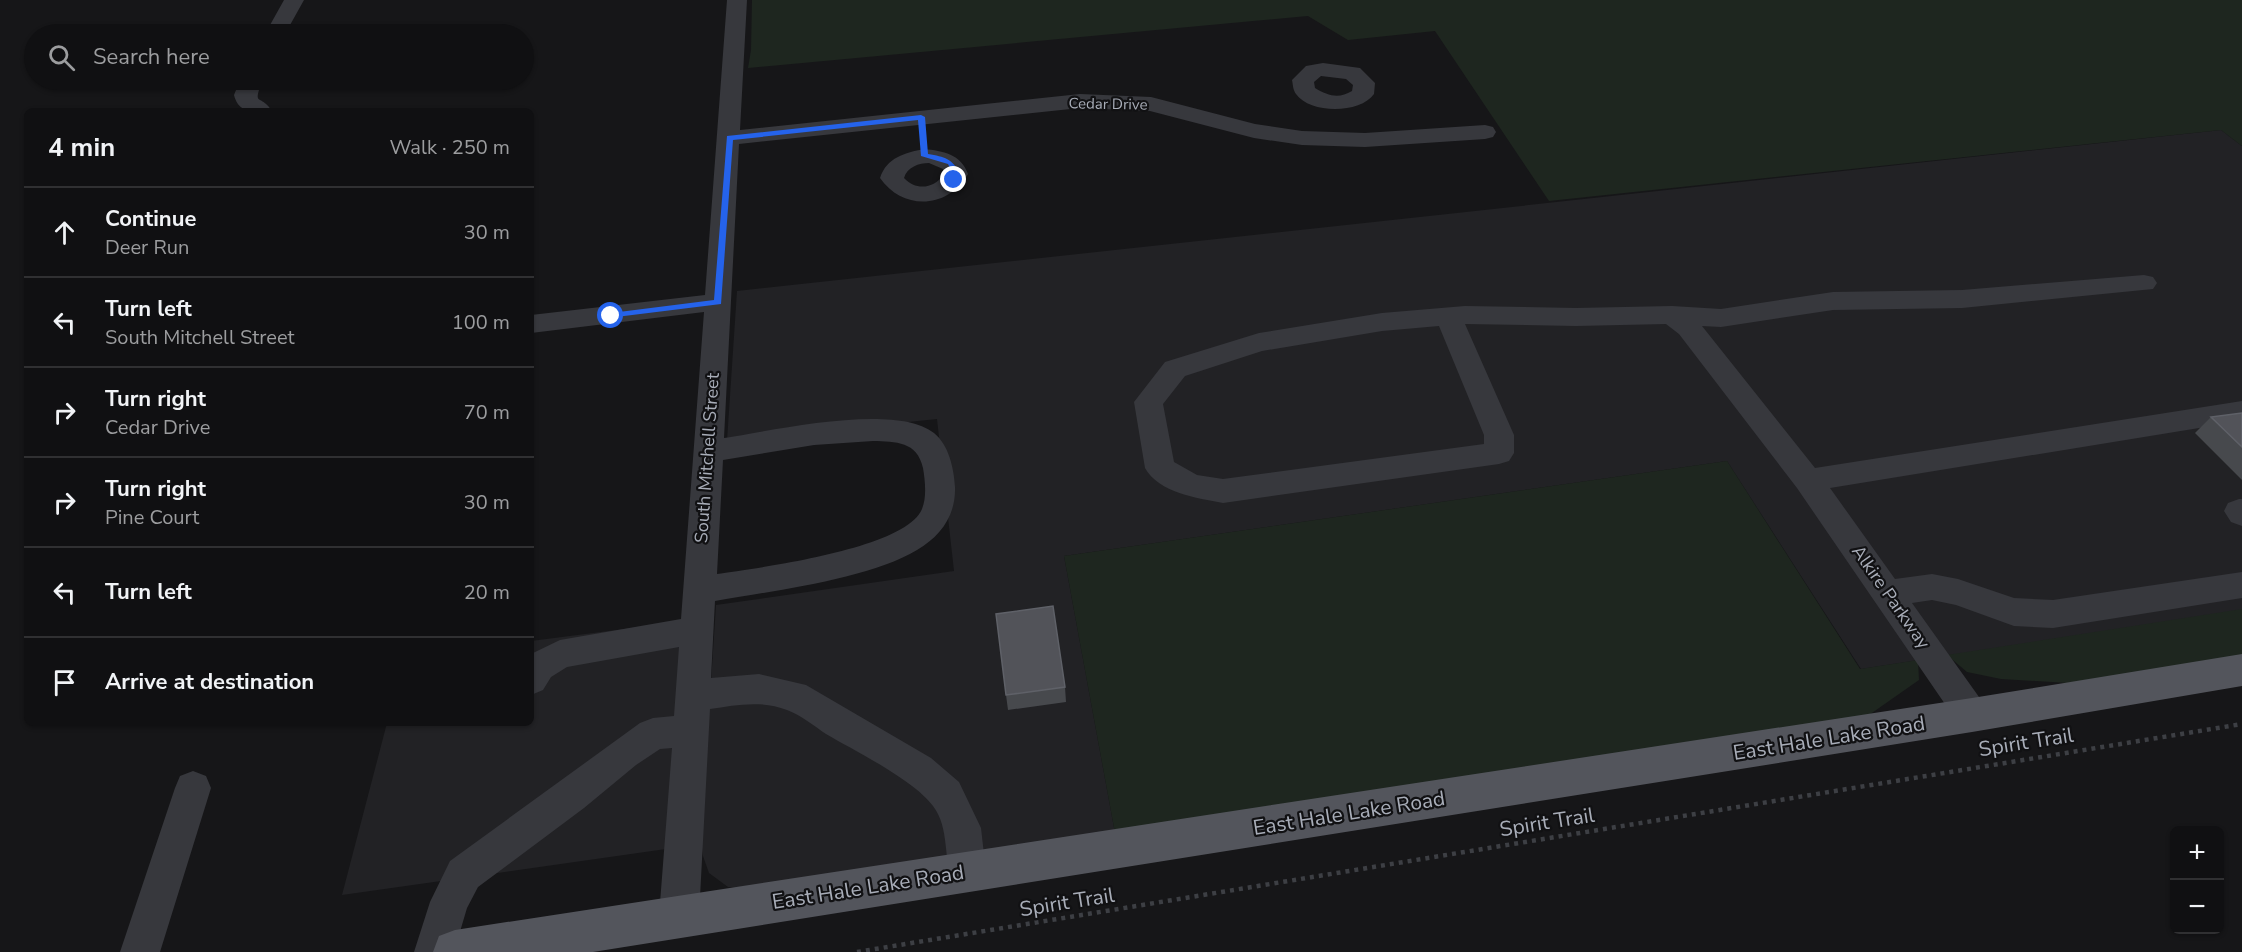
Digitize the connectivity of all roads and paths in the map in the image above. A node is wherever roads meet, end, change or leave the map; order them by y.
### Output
1 (294, 0) edge
2 (737, 0) edge
3 (281, 24) edge
4 (247, 90) edge
5 (1340, 103) dead end
6 (256, 108) edge
7 (921, 117) junction
8 (1485, 132) dead end
9 (729, 138) junction
10 (1352, 140) junction
11 (924, 156) dead end
12 (2144, 283) dead end
13 (718, 302) junction
14 (1672, 315) junction
15 (1448, 316) junction
16 (534, 324) edge
17 (2242, 411) edge
18 (708, 452) junction
19 (1808, 480) junction
20 (2242, 585) edge
21 (698, 591) junction
22 (1889, 592) junction
23 (696, 630) junction
24 (2242, 670) edge
25 (534, 675) edge
26 (692, 713) junction
27 (1972, 715) junction
28 (2242, 724) edge
29 (193, 788) dead end
30 (968, 872) junction
31 (679, 916) junction
32 (140, 952) edge
33 (434, 952) edge
34 (454, 952) edge
35 (857, 952) edge

1 - 3 street
2 - 9 street, South Mitchell Street
4 - 6 street
5 - 10 street
7 - 9 street, Cedar Drive
7 - 10 street, Cedar Drive
7 - 11 street
8 - 10 street, Cedar Drive
9 - 13 street, South Mitchell Street
12 - 14 street
13 - 16 street
13 - 18 street, South Mitchell Street
14 - 15 street
14 - 19 street, Alkire Parkway
15 - 15 street
17 - 19 street
18 - 21 street, South Mitchell Street
18 - 21 street
19 - 22 street, Alkire Parkway
20 - 22 street
21 - 23 street, South Mitchell Street
22 - 27 street, Alkire Parkway
23 - 25 street
23 - 26 street, South Mitchell Street
24 - 27 main road, East Hale Lake Road
26 - 30 street
26 - 31 street, South Mitchell Street
26 - 33 street
27 - 30 main road, East Hale Lake Road
28 - 35 path, Spirit Trail
29 - 32 street
30 - 31 main road, East Hale Lake Road
31 - 34 main road, East Hale Lake Road

